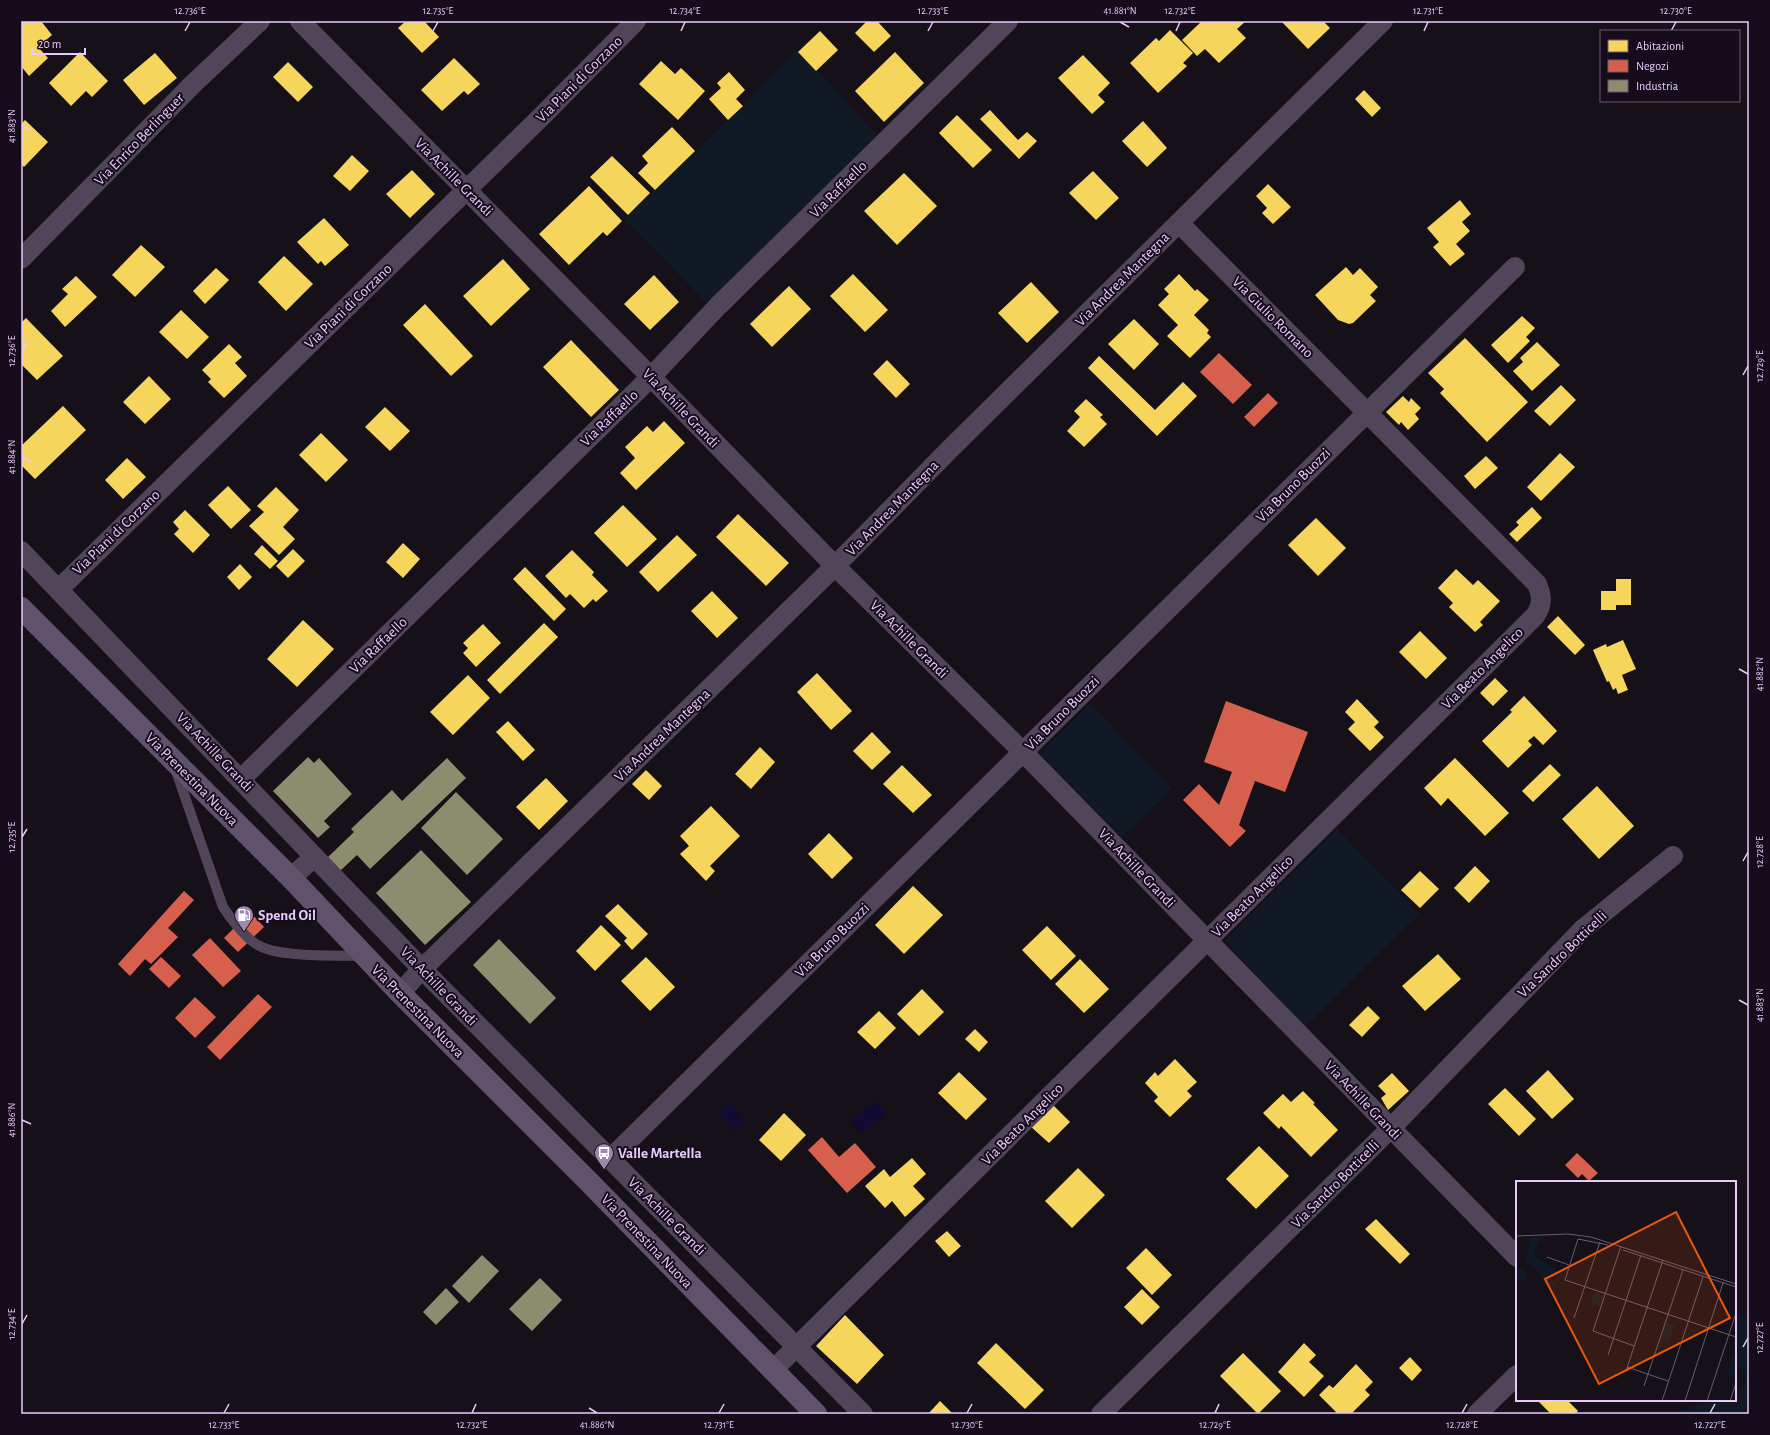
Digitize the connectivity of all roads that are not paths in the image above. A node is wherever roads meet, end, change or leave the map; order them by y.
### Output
1 (260, 21) edge
2 (300, 21) edge
3 (636, 21) edge
4 (1008, 21) edge
5 (1372, 25) edge
6 (467, 190) junction
7 (1179, 223) junction
8 (21, 259) edge
9 (1515, 267) dead end
10 (651, 376) junction
11 (1368, 412) junction
12 (21, 551) edge
13 (835, 566) junction
14 (58, 589) junction
15 (21, 608) edge
16 (1023, 752) junction
17 (172, 760) junction
18 (241, 779) junction
19 (1673, 856) dead end
20 (314, 857) junction
21 (290, 878) junction
22 (1208, 940) junction
23 (365, 956) junction
24 (422, 969) junction
25 (400, 993) junction
26 (1391, 1128) junction
27 (610, 1159) junction
28 (1516, 1256) edge
29 (796, 1347) junction
30 (772, 1370) junction
31 (1516, 1376) edge
32 (816, 1414) edge
33 (863, 1414) edge
34 (1101, 1414) edge
35 (1477, 1414) edge

1 - 8 street, Via Enrico Berlinguer
2 - 6 street, Via Achille Grandi
3 - 6 street, Via Piani di Corzano
4 - 10 street, Via Raffaello
5 - 7 street, Via Andrea Mantegna
6 - 10 street, Via Achille Grandi
6 - 14 street, Via Piani di Corzano
7 - 11 street, Via Giulio Romano
7 - 13 street, Via Andrea Mantegna
9 - 11 street, Via Bruno Buozzi
10 - 13 street, Via Achille Grandi
10 - 18 street, Via Raffaello
11 - 16 street, Via Bruno Buozzi
11 - 22 street, Via Beato Angelico
12 - 14 street, Via Achille Grandi
13 - 16 street, Via Achille Grandi
13 - 24 street, Via Andrea Mantegna
14 - 18 street, Via Achille Grandi
15 - 17 main road, Via Prenestina Nuova
16 - 22 street, Via Achille Grandi
16 - 27 street, Via Bruno Buozzi
17 - 21 main road, Via Prenestina Nuova
17 - 23 lane
18 - 20 street, Via Achille Grandi
19 - 26 street, Via Sandro Botticelli
20 - 21 street
20 - 24 street, Via Achille Grandi
21 - 23 main road, Via Prenestina Nuova
22 - 26 street, Via Achille Grandi
22 - 29 street, Via Beato Angelico
23 - 25 main road, Via Prenestina Nuova
24 - 25 street, Via Andrea Mantegna
24 - 27 street, Via Achille Grandi
25 - 30 main road, Via Prenestina Nuova
26 - 28 street, Via Achille Grandi
26 - 34 street, Via Sandro Botticelli
27 - 29 street, Via Achille Grandi
29 - 30 street, Via Beato Angelico
29 - 33 street, Via Achille Grandi
30 - 32 main road, Via Prenestina Nuova
31 - 35 street

